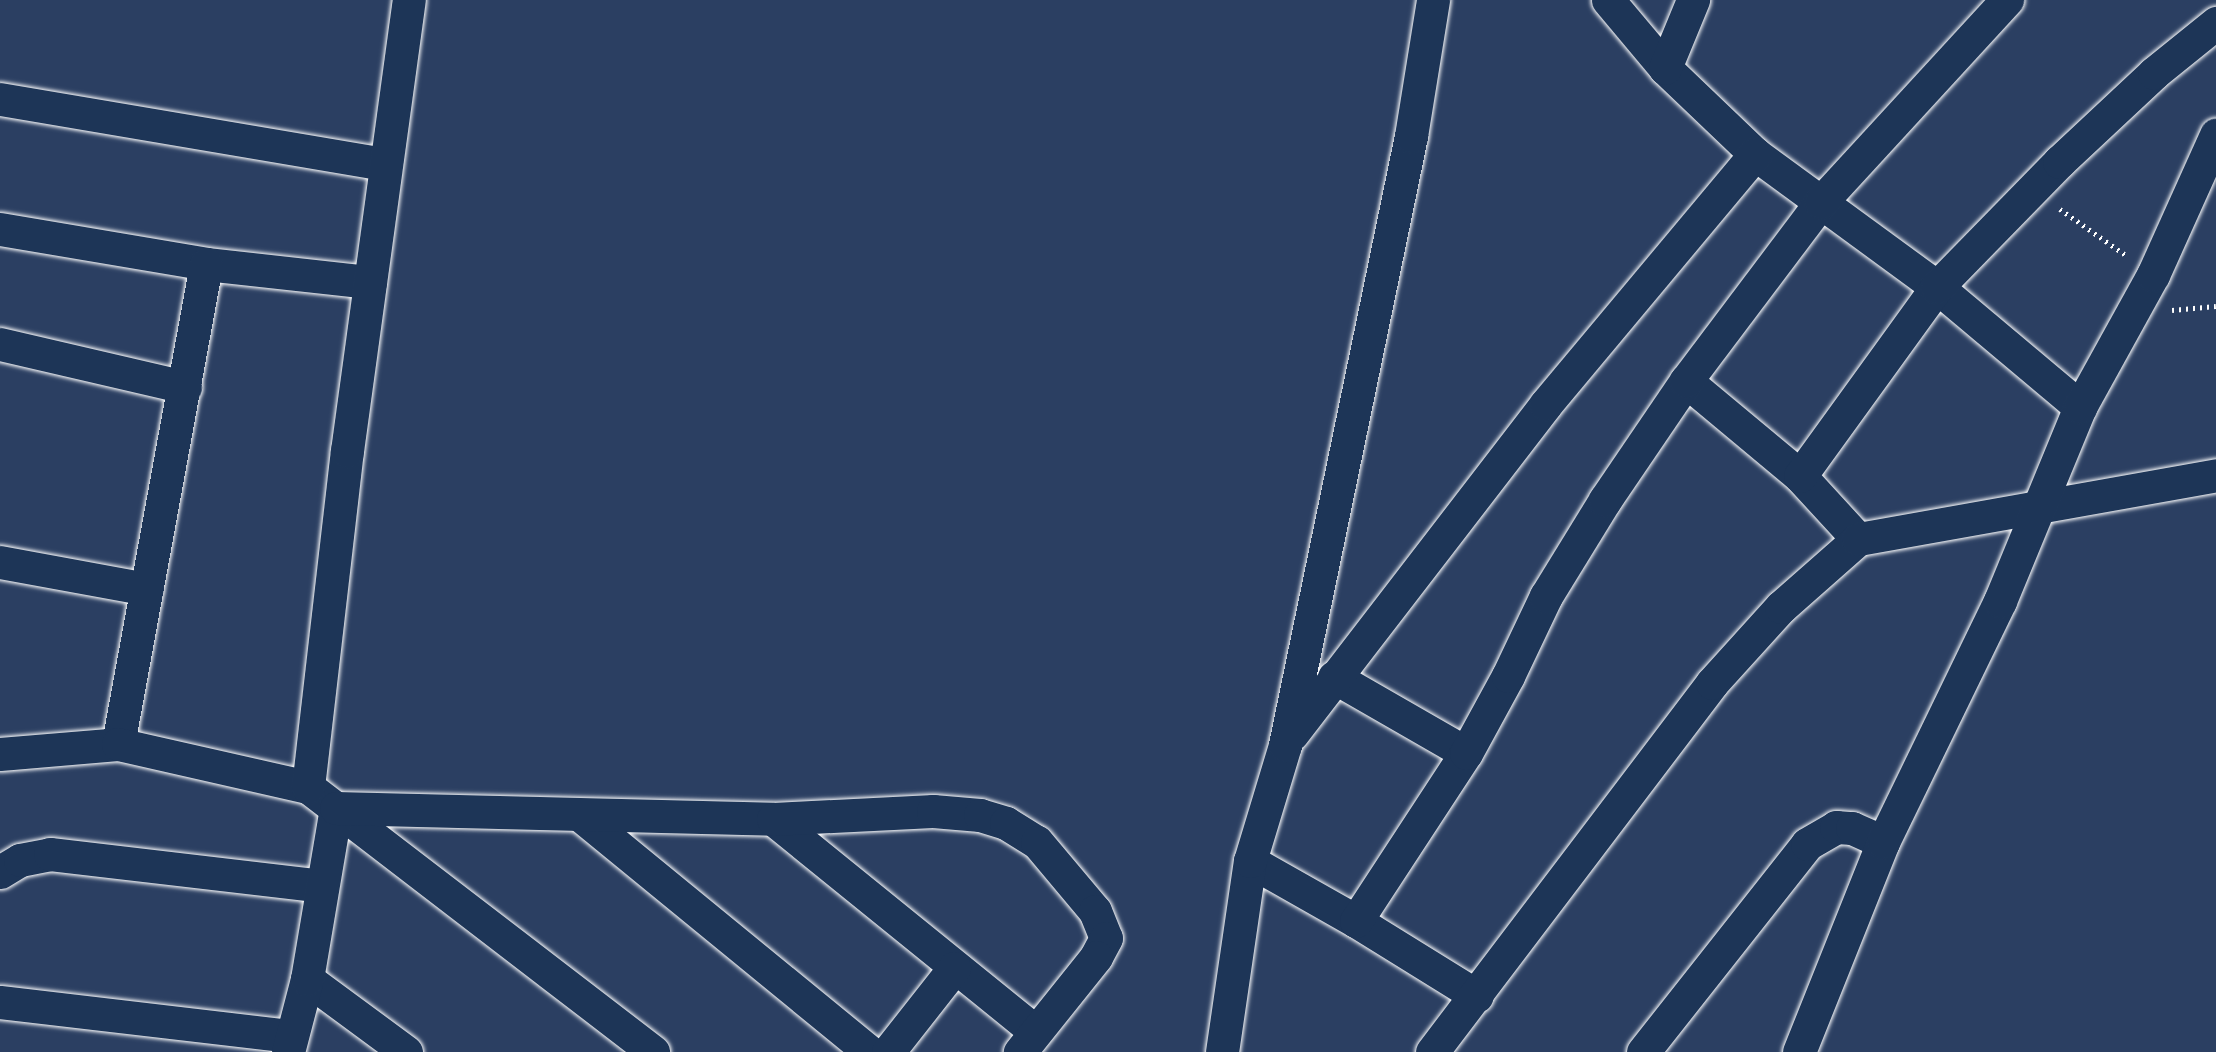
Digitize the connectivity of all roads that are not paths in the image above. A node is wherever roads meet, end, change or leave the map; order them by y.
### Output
1 (409, 0) edge
2 (1433, 0) edge
3 (1608, 0) edge
4 (1693, 0) edge
5 (2007, 0) edge
6 (2216, 23) edge
7 (1665, 68) junction
8 (0, 99) edge
9 (2216, 135) edge
10 (1755, 154) junction
11 (386, 164) junction
12 (1821, 202) junction
13 (0, 229) edge
14 (206, 264) junction
15 (370, 282) junction
16 (1937, 287) junction
17 (0, 344) edge
18 (1686, 381) junction
19 (184, 387) junction
20 (2080, 407) junction
21 (2216, 475) edge
22 (1800, 476) junction
23 (2039, 506) junction
24 (1858, 539) junction
25 (0, 562) edge
26 (147, 589) junction
27 (1334, 677) junction
28 (118, 744) junction
29 (1285, 745) junction
30 (1466, 753) junction
31 (0, 754) edge
32 (308, 787) junction
33 (336, 808) junction
34 (580, 815) junction
35 (773, 820) junction
36 (1883, 842) junction
37 (1250, 861) junction
38 (0, 872) edge
39 (322, 886) junction
40 (1356, 921) junction
41 (954, 968) junction
42 (307, 979) junction
43 (1476, 996) junction
44 (0, 1002) edge
45 (1028, 1041) edge
46 (290, 1044) edge
47 (1435, 1051) edge
48 (406, 1052) edge
49 (653, 1052) edge
50 (870, 1052) edge
51 (888, 1052) edge
52 (1222, 1052) edge
53 (1643, 1052) edge
54 (1799, 1052) edge

1 - 11 street
2 - 29 street
3 - 7 street
4 - 7 street
5 - 12 street
6 - 16 street
7 - 10 street
8 - 11 street
9 - 20 street
10 - 12 street
10 - 27 street
11 - 15 street
12 - 16 street
12 - 18 street
13 - 14 street
14 - 15 street
14 - 19 street
15 - 32 street
16 - 20 street
16 - 22 street
17 - 19 street
18 - 22 street
18 - 30 street
19 - 26 street
20 - 23 street
21 - 23 street
22 - 24 street
23 - 24 street
23 - 36 street
24 - 43 street
25 - 26 street
26 - 28 street
27 - 29 street
27 - 30 street
28 - 31 street
28 - 32 street
29 - 37 street
30 - 40 street
32 - 33 street
33 - 34 street
33 - 39 street
33 - 49 street
34 - 35 street
34 - 50 street
35 - 41 street
35 - 45 street
36 - 53 street
36 - 54 street
37 - 40 street
37 - 52 street
38 - 39 street
39 - 42 street
40 - 43 street
41 - 45 street
41 - 51 street
42 - 46 street
42 - 48 street
43 - 47 street
44 - 46 street

